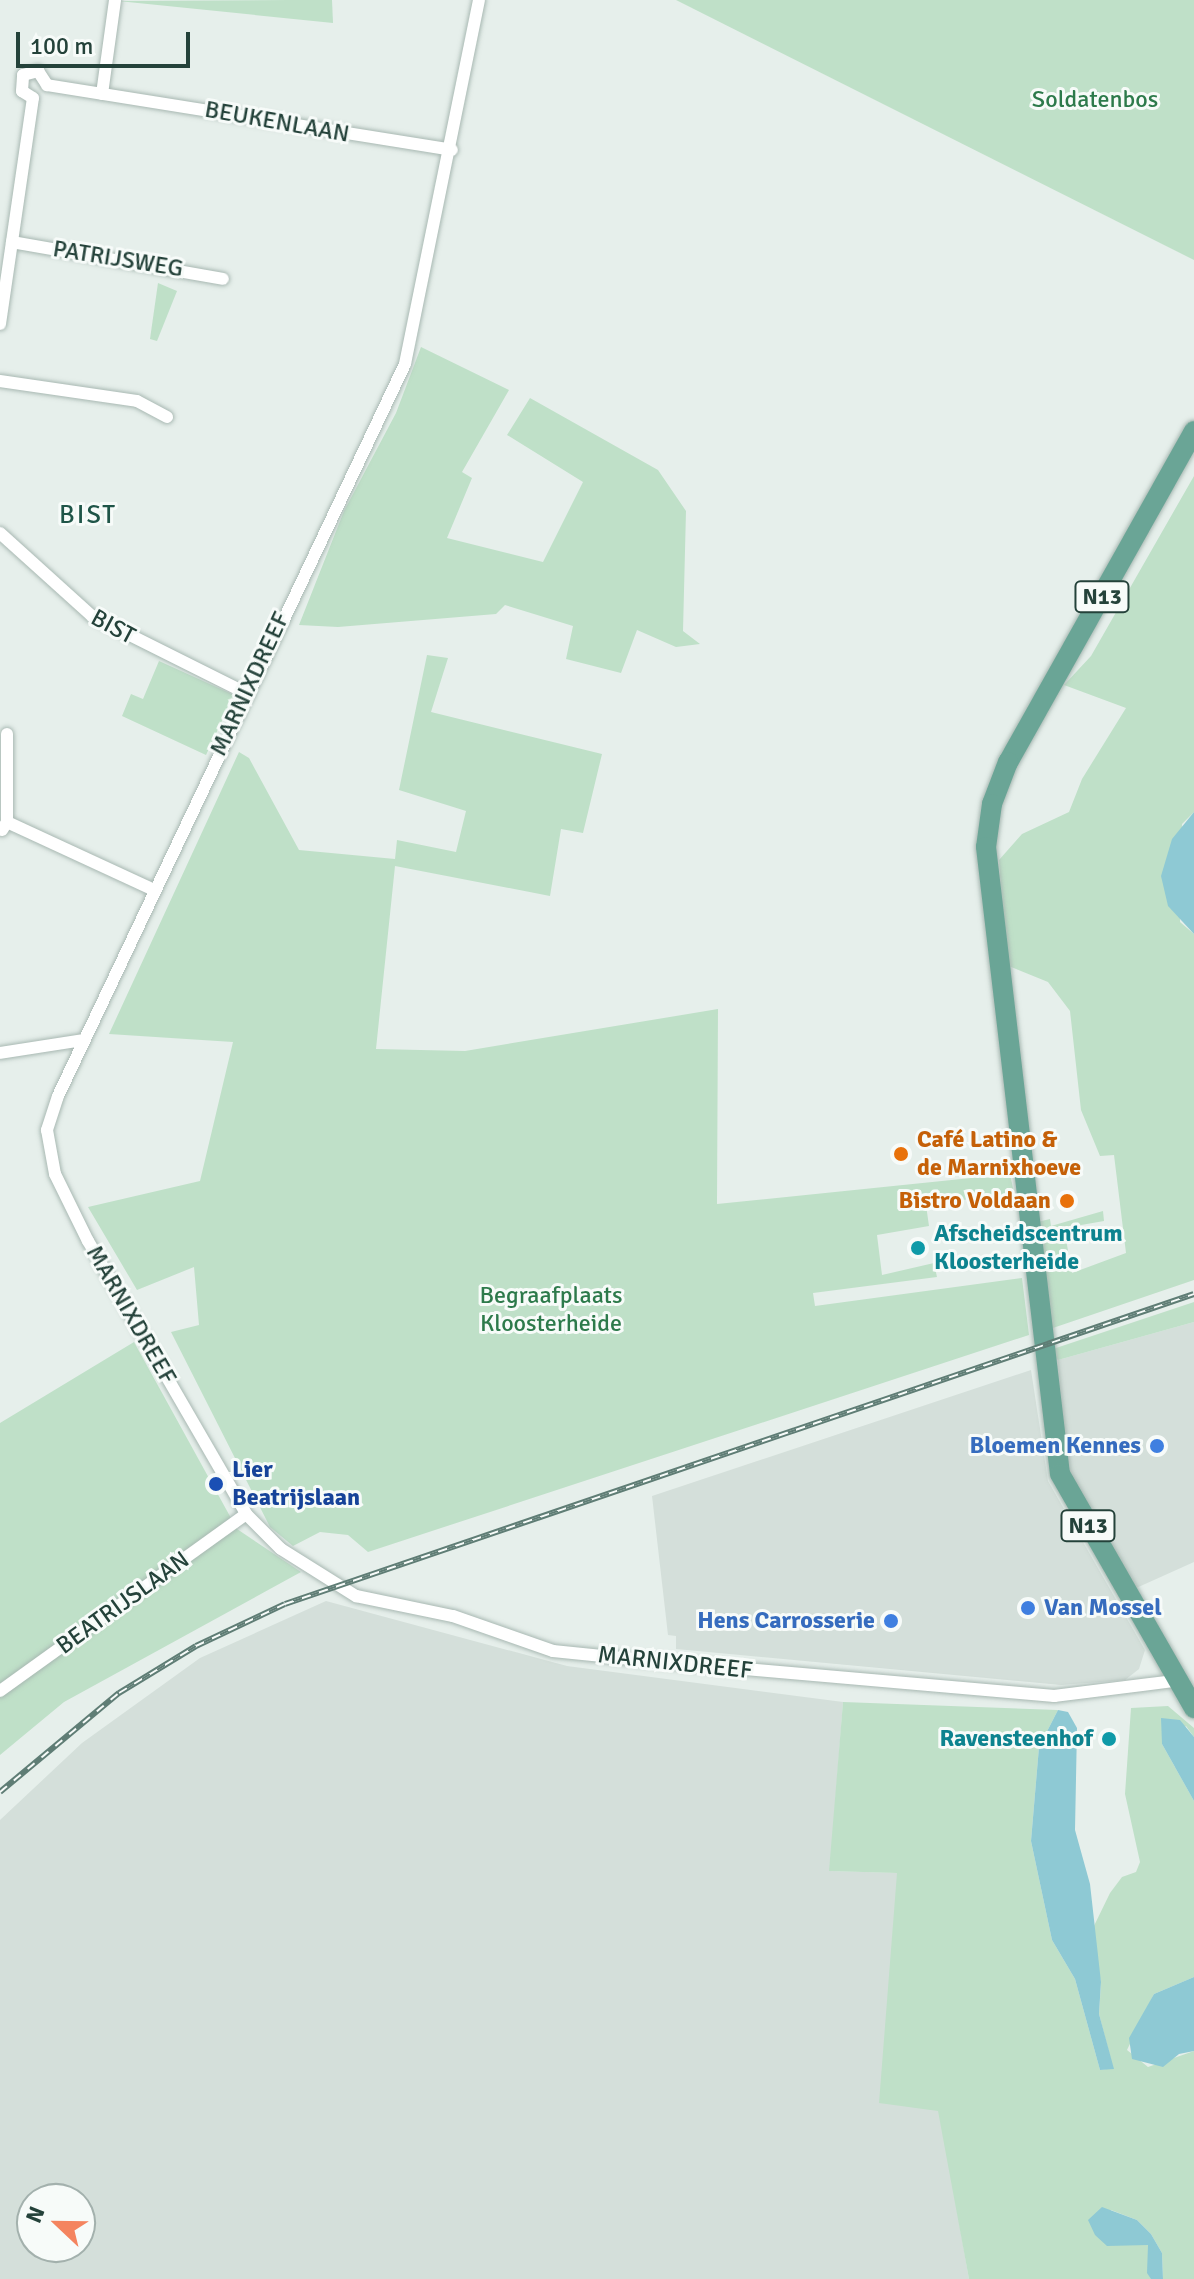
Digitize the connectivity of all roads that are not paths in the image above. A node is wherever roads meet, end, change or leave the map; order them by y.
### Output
1 (115, 0) edge
2 (479, 0) edge
3 (47, 85) junction
4 (102, 94) junction
5 (33, 98) junction
6 (452, 150) junction
7 (12, 242) junction
8 (223, 279) dead end
9 (0, 324) edge
10 (0, 381) edge
11 (167, 417) dead end
12 (1194, 431) edge
13 (0, 533) edge
14 (246, 693) junction
15 (7, 734) dead end
16 (5, 826) edge
17 (154, 890) junction
18 (83, 1040) junction
19 (0, 1053) edge
20 (246, 1514) junction
21 (1175, 1681) junction
22 (0, 1691) edge
23 (1194, 1708) edge

1 - 4 street
2 - 6 street, MARNIXDREEF
3 - 4 street, BEUKENLAAN
3 - 5 street
3 - 5 street, BEUKENLAAN
4 - 6 street, BEUKENLAAN
5 - 7 street, BEUKENLAAN
6 - 14 street, MARNIXDREEF
7 - 8 street, PATRIJSWEG
7 - 9 street, BEUKENLAAN
10 - 11 street
12 - 21 main road, N13
13 - 14 street, BIST
14 - 17 street, MARNIXDREEF
15 - 16 street
16 - 17 street
17 - 18 street, MARNIXDREEF
18 - 19 street
18 - 20 street, MARNIXDREEF
20 - 21 street, MARNIXDREEF
20 - 22 street, BEATRIJSLAAN
21 - 23 main road, N13

